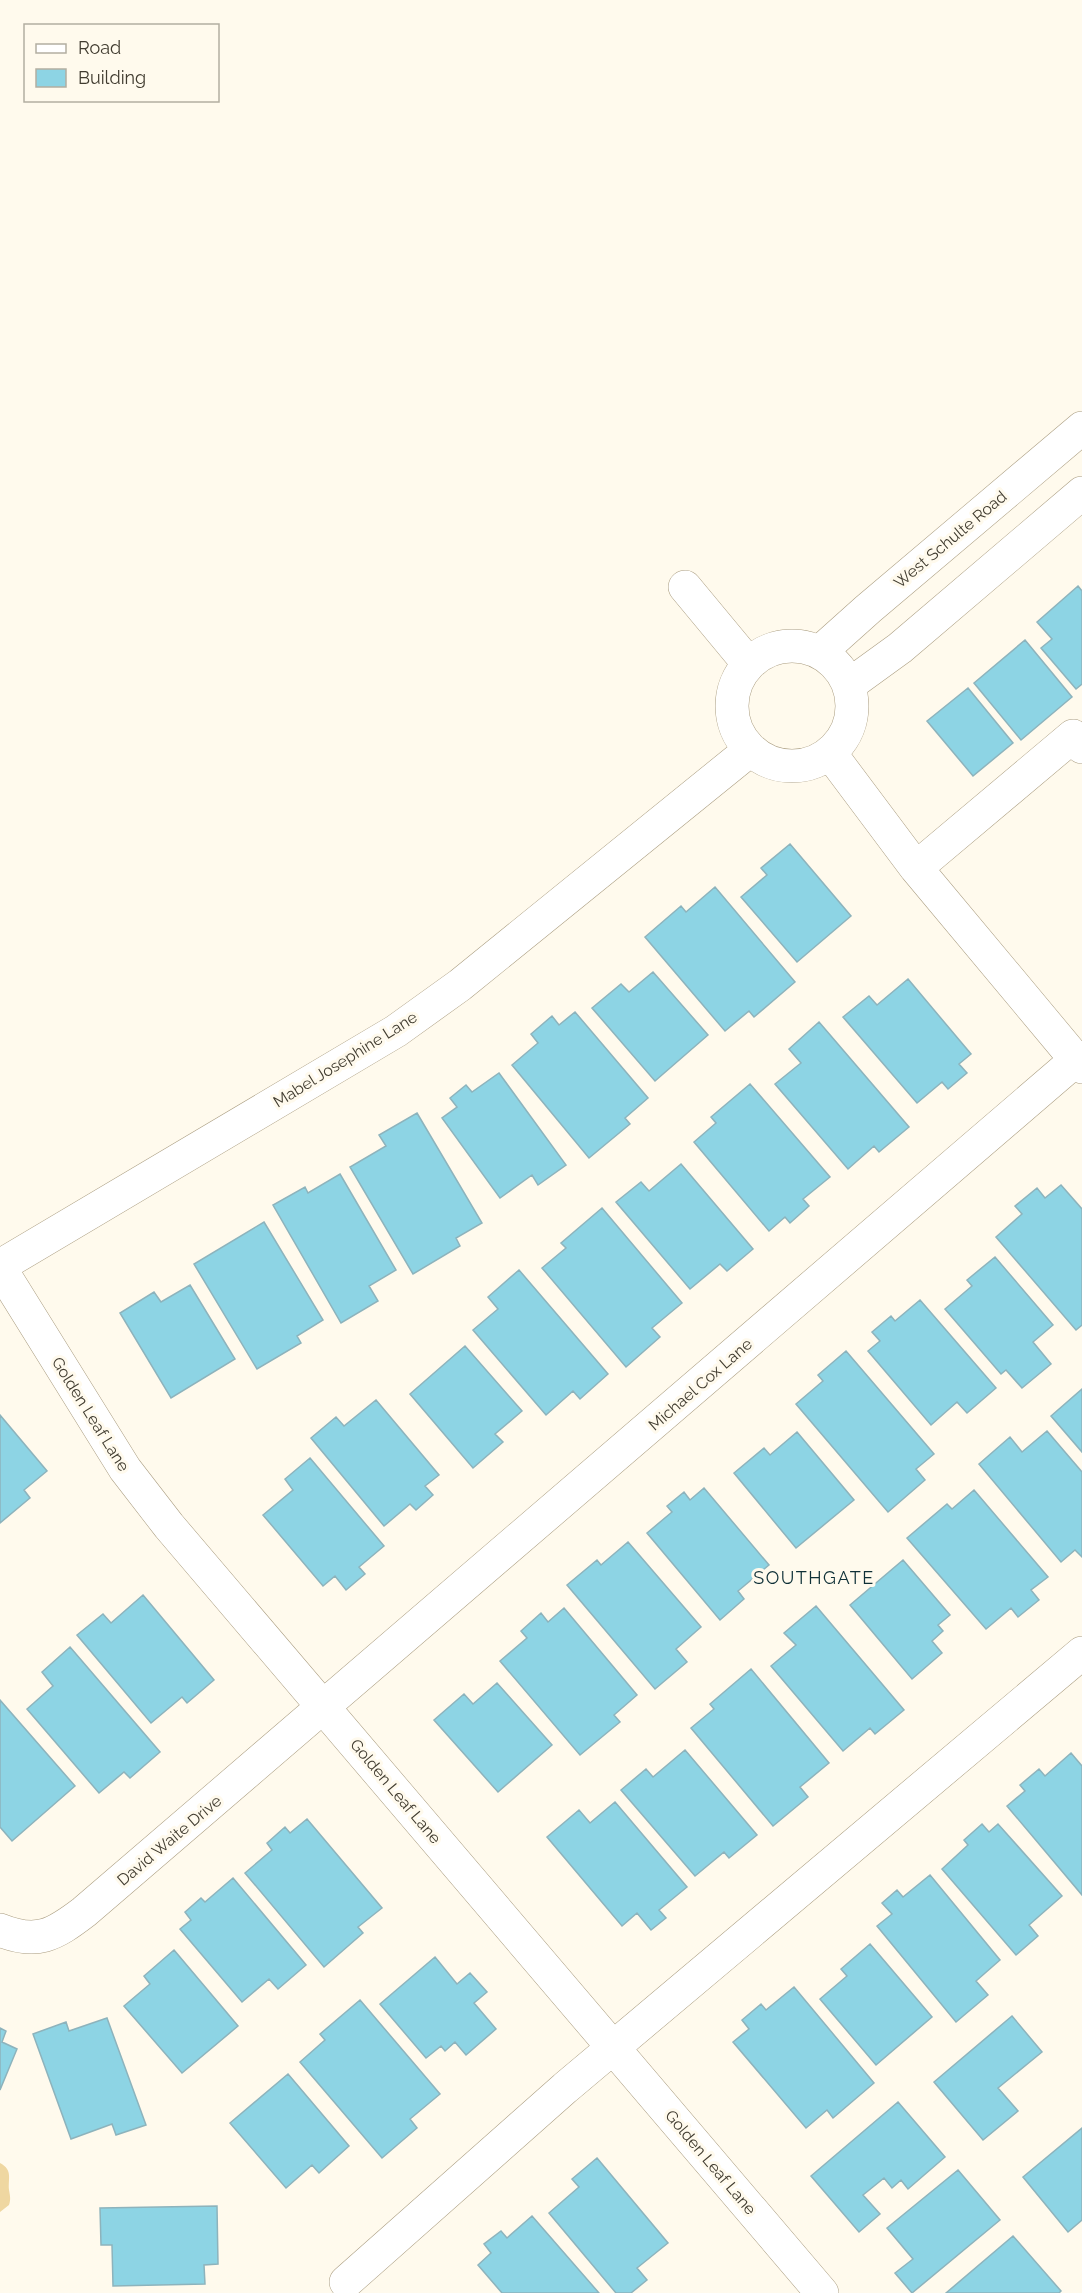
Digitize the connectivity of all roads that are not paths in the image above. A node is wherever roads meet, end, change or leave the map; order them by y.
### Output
1 (1082, 428) edge
2 (1082, 493) edge
3 (685, 587) dead end
4 (820, 652) junction
5 (748, 663) junction
6 (849, 685) junction
7 (1079, 737) edge
8 (750, 750) junction
9 (830, 753) junction
10 (916, 868) junction
11 (1079, 1064) edge
12 (0, 1267) edge
13 (1082, 1653) edge
14 (325, 1707) junction
15 (0, 1930) edge
16 (614, 2047) junction
17 (346, 2282) dead end
18 (822, 2293) edge

1 - 4 street, West Schulte Road
2 - 6 street
3 - 5 street
4 - 5 street
4 - 6 street
5 - 8 street
6 - 9 street
7 - 10 street
8 - 9 street
8 - 12 street, Mabel Josephine Lane
9 - 10 street
10 - 11 street
11 - 14 street, Michael Cox Lane
12 - 14 street, Golden Leaf Lane
13 - 16 street
14 - 15 street, David Waite Drive
14 - 16 street, Golden Leaf Lane
16 - 17 street
16 - 18 street, Golden Leaf Lane

